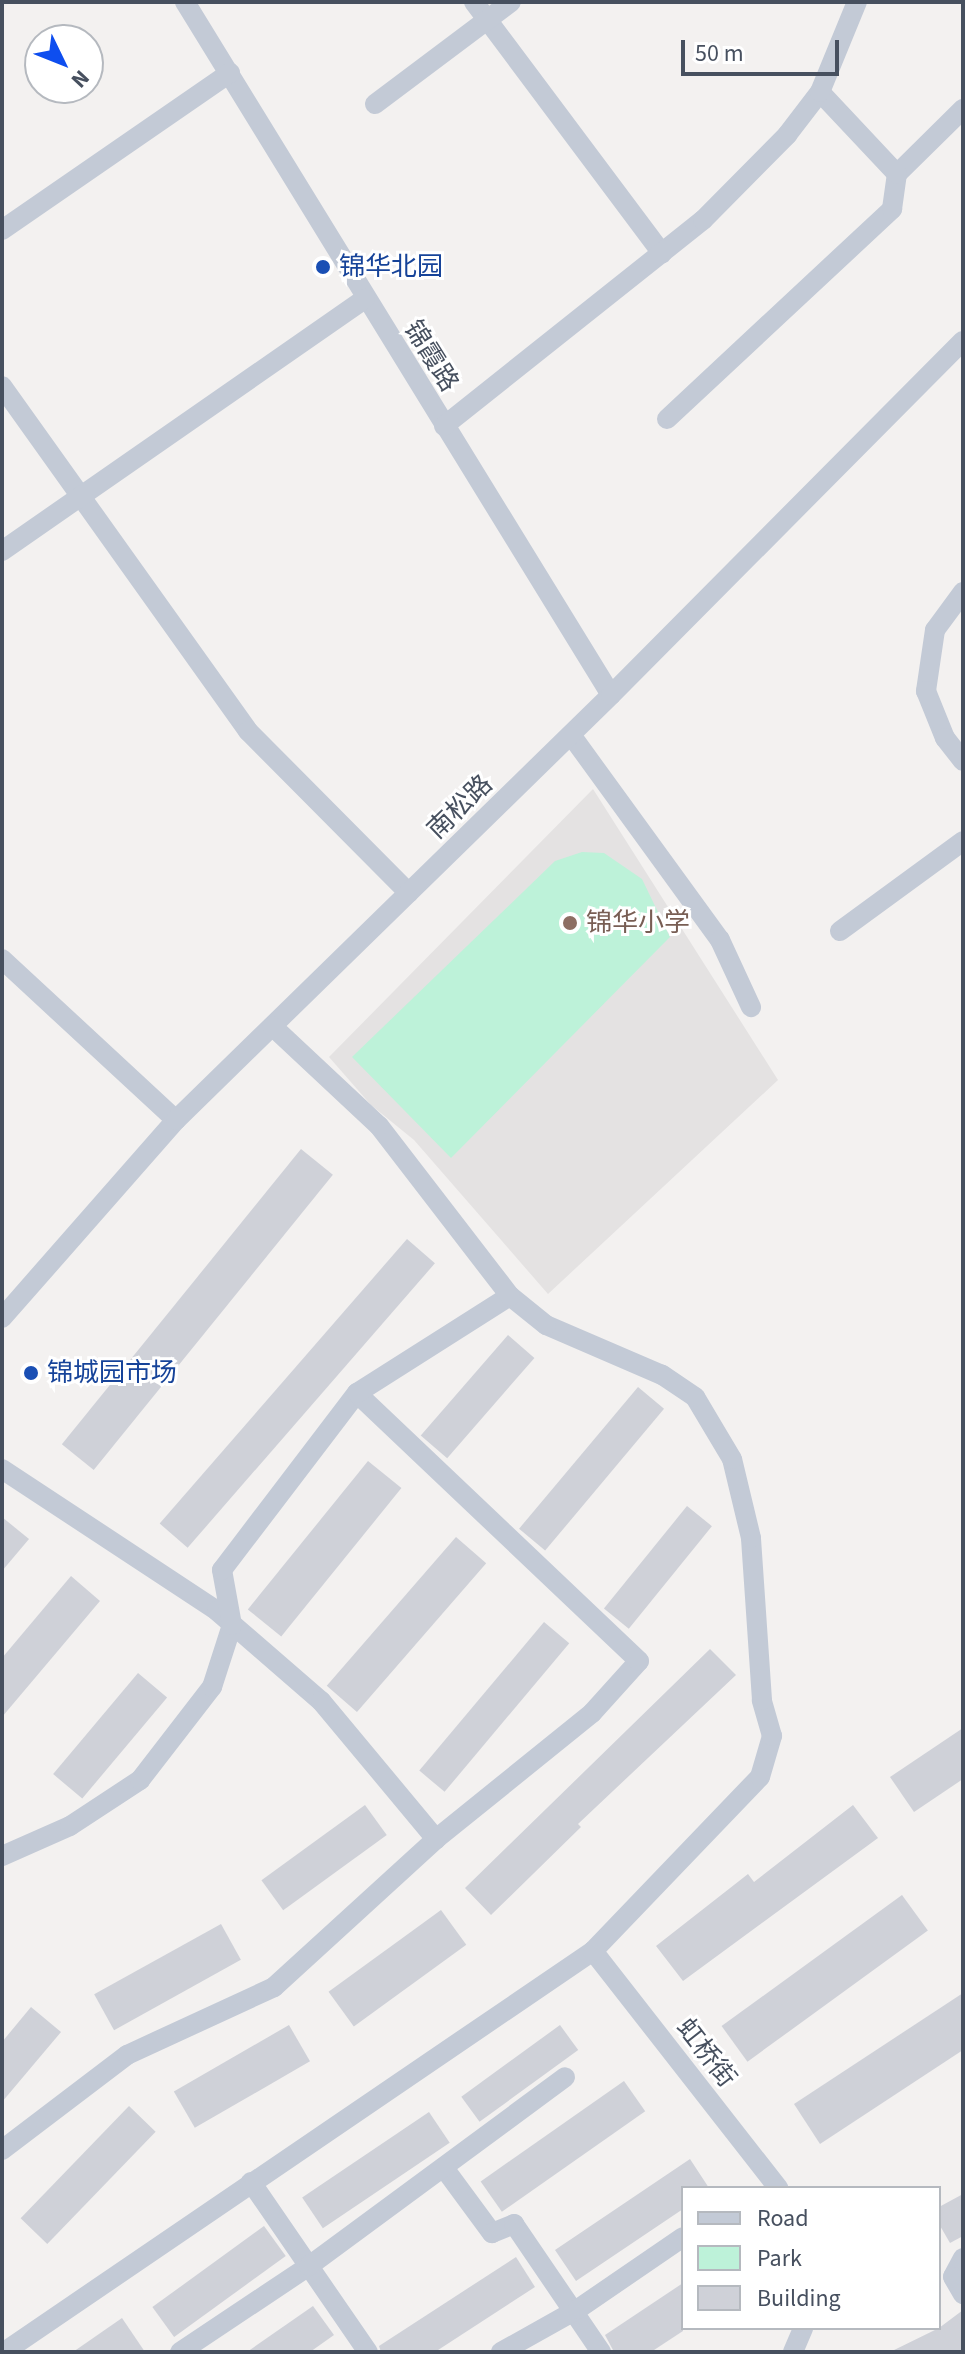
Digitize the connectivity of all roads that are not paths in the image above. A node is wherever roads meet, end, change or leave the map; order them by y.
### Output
1 (185, 2) edge
2 (474, 2) edge
3 (511, 2) edge
4 (857, 2) edge
5 (487, 20) junction
6 (230, 73) junction
7 (820, 92) junction
8 (375, 104) dead end
9 (963, 109) edge
10 (897, 174) junction
11 (2, 230) edge
12 (662, 253) junction
13 (365, 299) junction
14 (963, 341) edge
15 (2, 386) edge
16 (667, 419) dead end
17 (444, 426) junction
18 (80, 497) junction
19 (2, 551) edge
20 (963, 592) edge
21 (611, 695) junction
22 (571, 735) junction
23 (963, 761) edge
24 (963, 841) edge
25 (409, 893) junction
26 (840, 931) dead end
27 (2, 959) edge
28 (751, 1007) dead end
29 (272, 1026) junction
30 (176, 1120) junction
31 (510, 1296) junction
32 (2, 1318) edge
33 (357, 1393) junction
34 (2, 1469) edge
35 (232, 1625) junction
36 (436, 1839) junction
37 (2, 1856) edge
38 (593, 1951) junction
39 (565, 2077) dead end
40 (2, 2150) edge
41 (444, 2168) junction
42 (251, 2182) junction
43 (776, 2186) edge
44 (681, 2238) edge
45 (963, 2258) edge
46 (309, 2266) junction
47 (963, 2294) edge
48 (573, 2312) junction
49 (802, 2330) edge
50 (364, 2351) edge
51 (4, 2352) edge
52 (180, 2352) edge
53 (501, 2352) edge
54 (601, 2352) edge
55 (793, 2352) edge

1 - 6 street, 锦霞路
2 - 5 street
3 - 5 street
4 - 7 street
5 - 8 street
5 - 12 street
6 - 11 street
6 - 13 street, 锦霞路
7 - 10 street
7 - 12 street
9 - 10 street
10 - 16 street
12 - 17 street
13 - 17 street, 锦霞路
13 - 18 street
14 - 21 street, 南松路
15 - 18 street
17 - 21 street, 锦霞路
18 - 19 street
18 - 25 street
20 - 23 street
21 - 22 street, 南松路
22 - 25 street, 南松路
22 - 28 street
24 - 26 street
25 - 29 street, 南松路
27 - 30 street
29 - 30 street, 南松路
29 - 31 street
30 - 32 street, 南松路
31 - 33 street
31 - 38 street
33 - 35 street
33 - 36 street
34 - 35 street
35 - 36 street
35 - 37 street
36 - 40 street
38 - 42 street
38 - 43 street, 虹桥街
39 - 41 street
41 - 46 street
41 - 48 street
42 - 46 street
42 - 51 street
44 - 48 street
45 - 47 street
46 - 50 street
46 - 52 street
48 - 53 street
48 - 54 street
49 - 55 street

